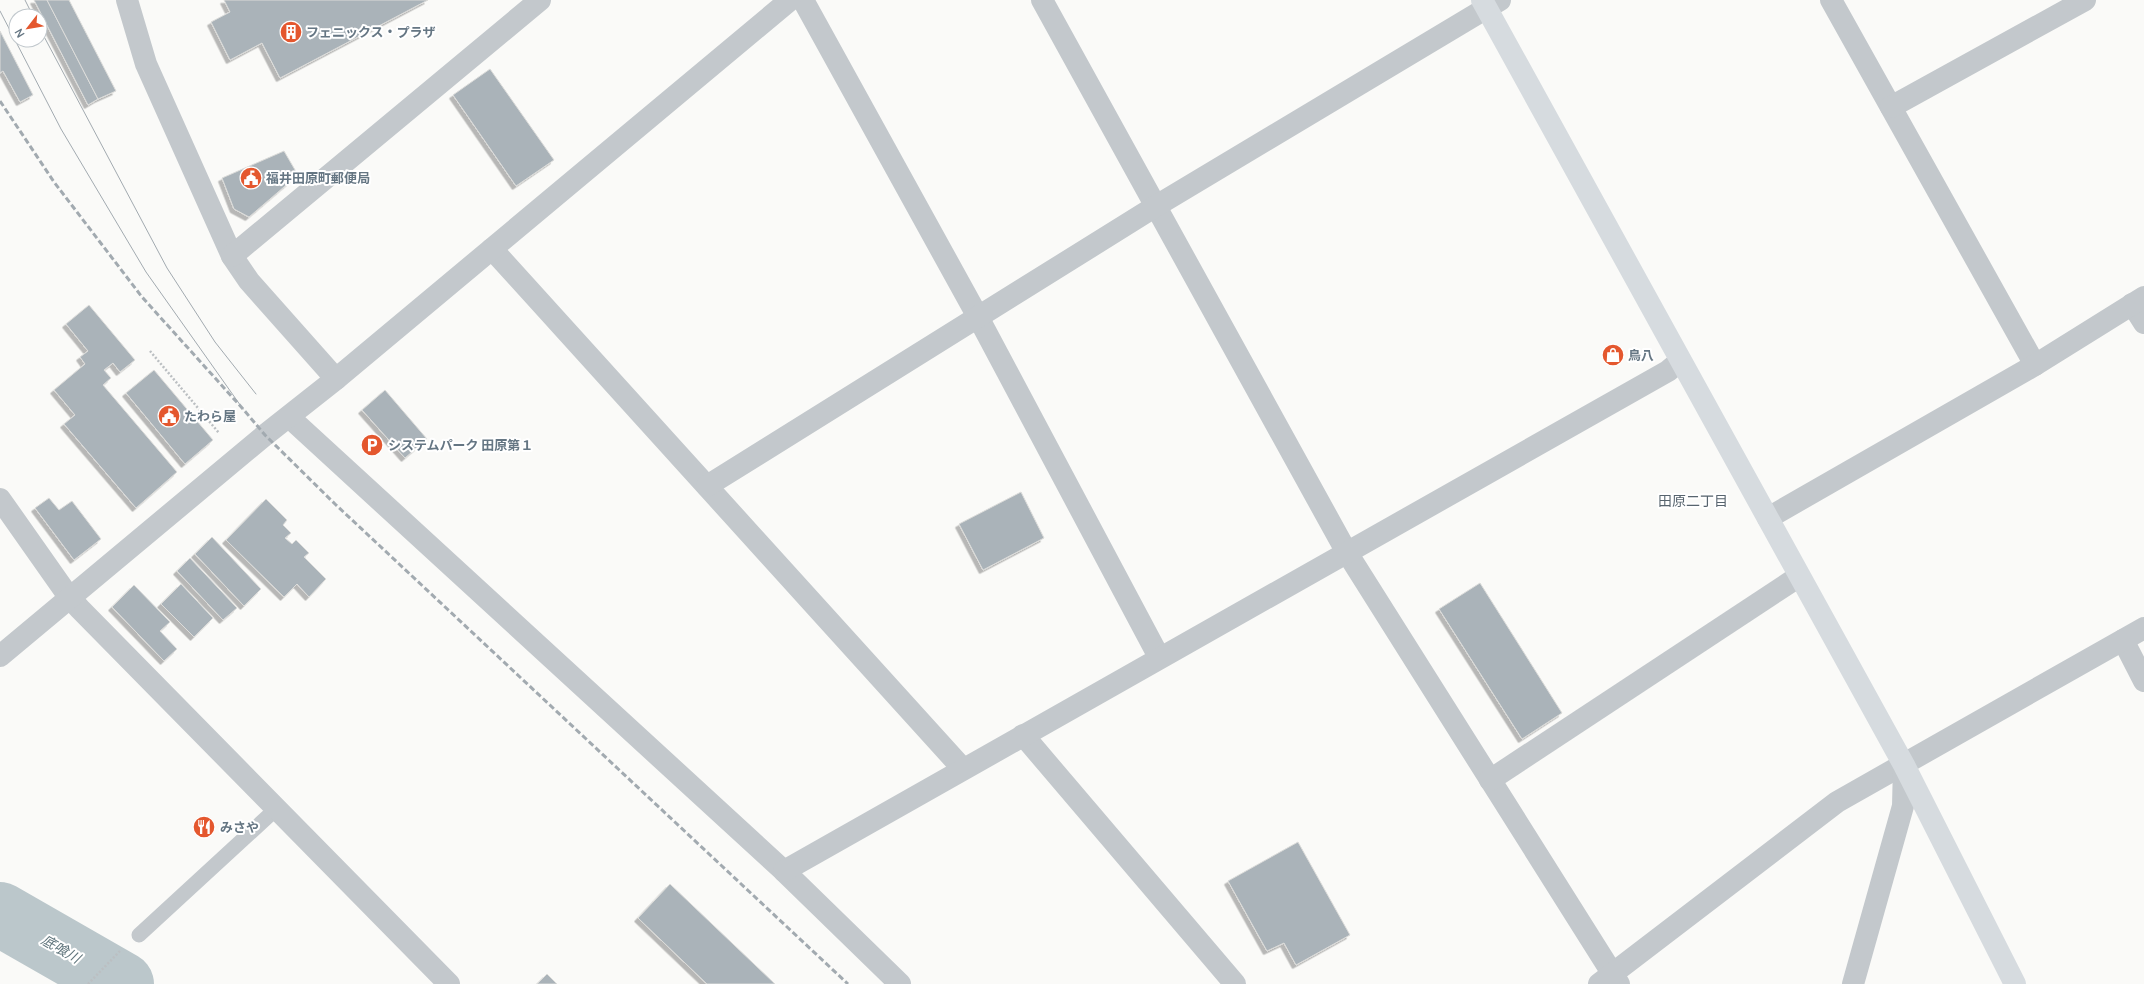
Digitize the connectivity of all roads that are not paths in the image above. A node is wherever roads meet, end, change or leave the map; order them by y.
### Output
1 (127, 0) edge
2 (540, 0) edge
3 (790, 0) edge
4 (803, 0) edge
5 (1042, 0) edge
6 (1831, 0) edge
7 (2084, 0) edge
8 (1489, 2) edge
9 (1891, 108) junction
10 (1156, 206) junction
11 (492, 249) junction
12 (232, 256) junction
13 (2138, 301) edge
14 (978, 317) junction
15 (2144, 323) edge
16 (1680, 361) junction
17 (2035, 365) junction
18 (336, 379) junction
19 (289, 417) junction
20 (707, 486) junction
21 (0, 500) edge
22 (1768, 518) junction
23 (1346, 551) junction
24 (1798, 577) junction
25 (69, 597) junction
26 (2144, 628) edge
27 (2123, 640) junction
28 (0, 656) edge
29 (1159, 657) junction
30 (2144, 681) edge
31 (1023, 735) junction
32 (1904, 765) junction
33 (963, 769) junction
34 (1490, 780) junction
35 (276, 809) junction
36 (784, 871) junction
37 (138, 935) dead end
38 (1610, 980) edge
39 (449, 984) edge
40 (900, 984) edge
41 (1235, 984) edge
42 (1852, 984) edge
43 (2015, 984) edge

1 - 12 street
2 - 12 street
3 - 11 street
4 - 14 street
5 - 10 street
6 - 9 street
7 - 9 street
8 - 10 street
8 - 16 street
9 - 17 street
10 - 14 street
10 - 23 street
11 - 18 street
11 - 20 street
12 - 18 street
13 - 15 street
13 - 17 street
14 - 20 street
14 - 29 street
16 - 22 street
16 - 23 street
17 - 22 street
18 - 19 street
19 - 25 street
19 - 36 street
20 - 33 street
21 - 25 street
22 - 24 street
23 - 29 street
23 - 34 street
24 - 32 street
24 - 34 street
25 - 28 street
25 - 35 street
26 - 27 street
27 - 30 street
27 - 32 street
29 - 31 street
31 - 33 street
31 - 41 street
32 - 38 street
32 - 42 street
32 - 43 street
33 - 36 street
34 - 38 street
35 - 37 lane
35 - 39 street
36 - 40 street

